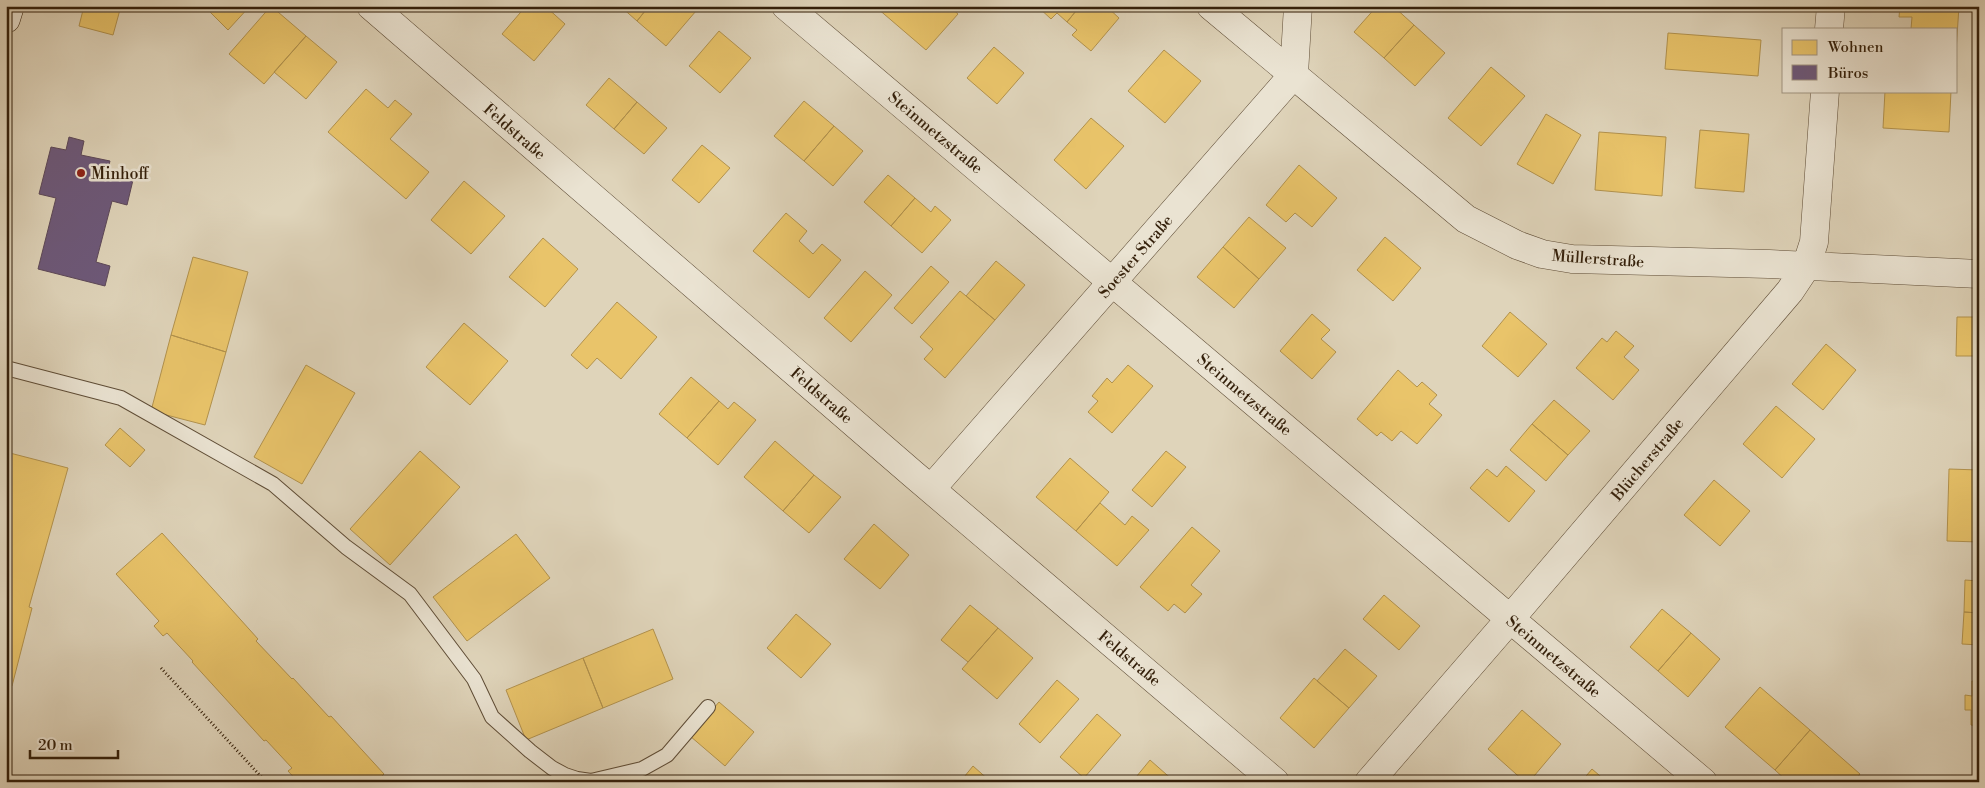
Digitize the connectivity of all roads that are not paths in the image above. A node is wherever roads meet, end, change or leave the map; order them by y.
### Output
1 (10, 6) edge
2 (371, 6) edge
3 (786, 6) edge
4 (1211, 6) edge
5 (1298, 6) edge
6 (1831, 6) edge
7 (6, 19) edge
8 (1829, 28) edge
9 (1294, 74) junction
10 (1825, 92) edge
11 (1806, 267) junction
12 (1979, 274) edge
13 (1113, 282) junction
14 (6, 368) edge
15 (932, 489) junction
16 (1510, 619) junction
17 (708, 707) dead end
18 (1274, 782) edge
19 (1369, 782) edge
20 (1703, 782) edge

1 - 7 street
2 - 15 street, Feldstraße
3 - 13 street, Steinmetzstraße
4 - 9 street, Müllerstraße
5 - 9 street
6 - 8 street
9 - 11 street, Müllerstraße
9 - 13 street, Soester Straße
10 - 11 street, Blücherstraße
11 - 12 street, Müllerstraße
11 - 16 street, Blücherstraße
13 - 15 street, Soester Straße
13 - 16 street, Steinmetzstraße
14 - 17 lane
15 - 18 street, Feldstraße
16 - 19 street, Blücherstraße
16 - 20 street, Steinmetzstraße

